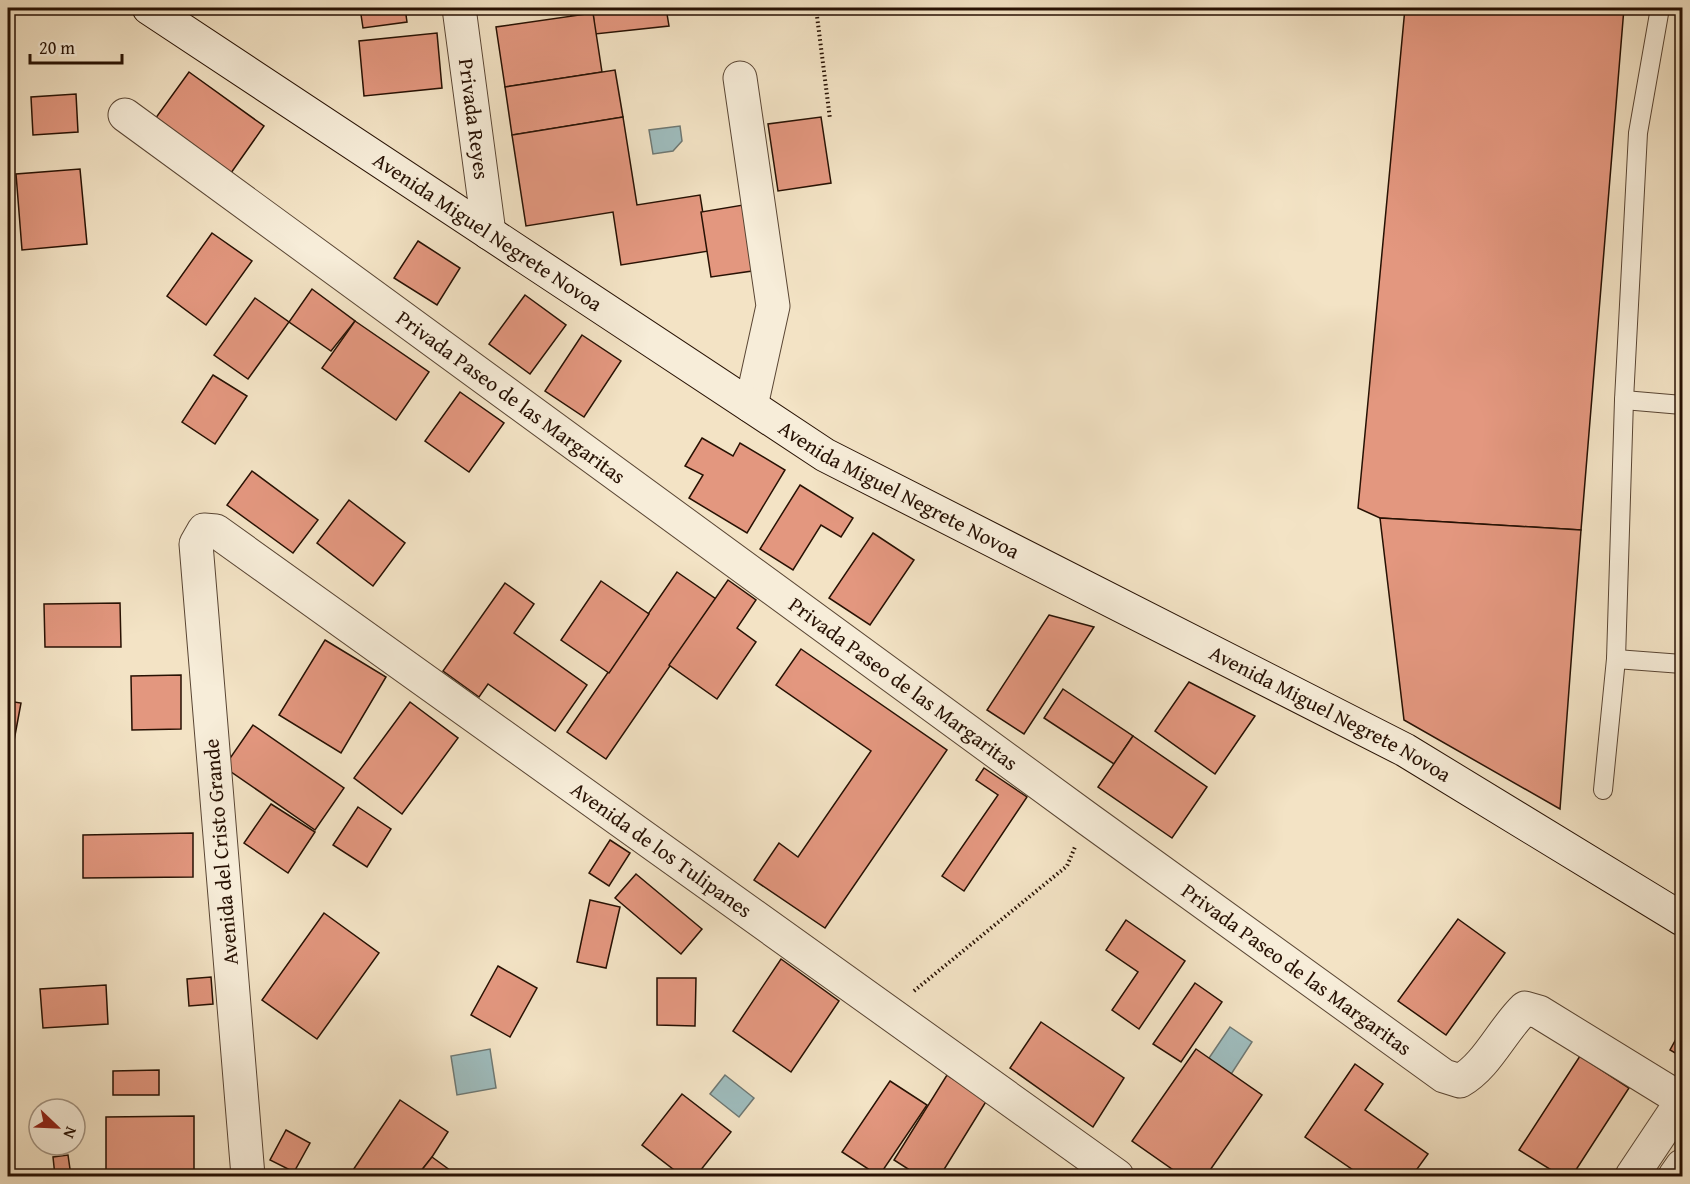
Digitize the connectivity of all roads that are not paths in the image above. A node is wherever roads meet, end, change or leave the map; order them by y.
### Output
1 (149, 8) edge
2 (459, 8) edge
3 (1660, 8) edge
4 (740, 78) dead end
5 (125, 115) dead end
6 (489, 233) junction
7 (1624, 399) junction
8 (1683, 405) edge
9 (751, 406) junction
10 (204, 530) joint
11 (1616, 659) junction
12 (1683, 664) edge
13 (1603, 790) dead end
14 (1683, 919) edge
15 (1683, 1101) edge
16 (1683, 1166) edge
17 (251, 1174) edge
18 (1118, 1176) edge
19 (1632, 1176) edge
20 (1675, 1176) edge

1 - 6 street, Avenida Miguel Negrete Novoa
2 - 6 street, Privada Reyes
3 - 7 lane
4 - 9 street
5 - 15 street, Privada Paseo de las Margaritas
6 - 9 street, Avenida Miguel Negrete Novoa
7 - 8 lane
7 - 11 lane
9 - 14 street, Avenida Miguel Negrete Novoa
10 - 17 street, Avenida del Cristo Grande
10 - 18 street, Avenida de los Tulipanes
11 - 12 lane
11 - 13 lane
15 - 19 street
16 - 20 street

